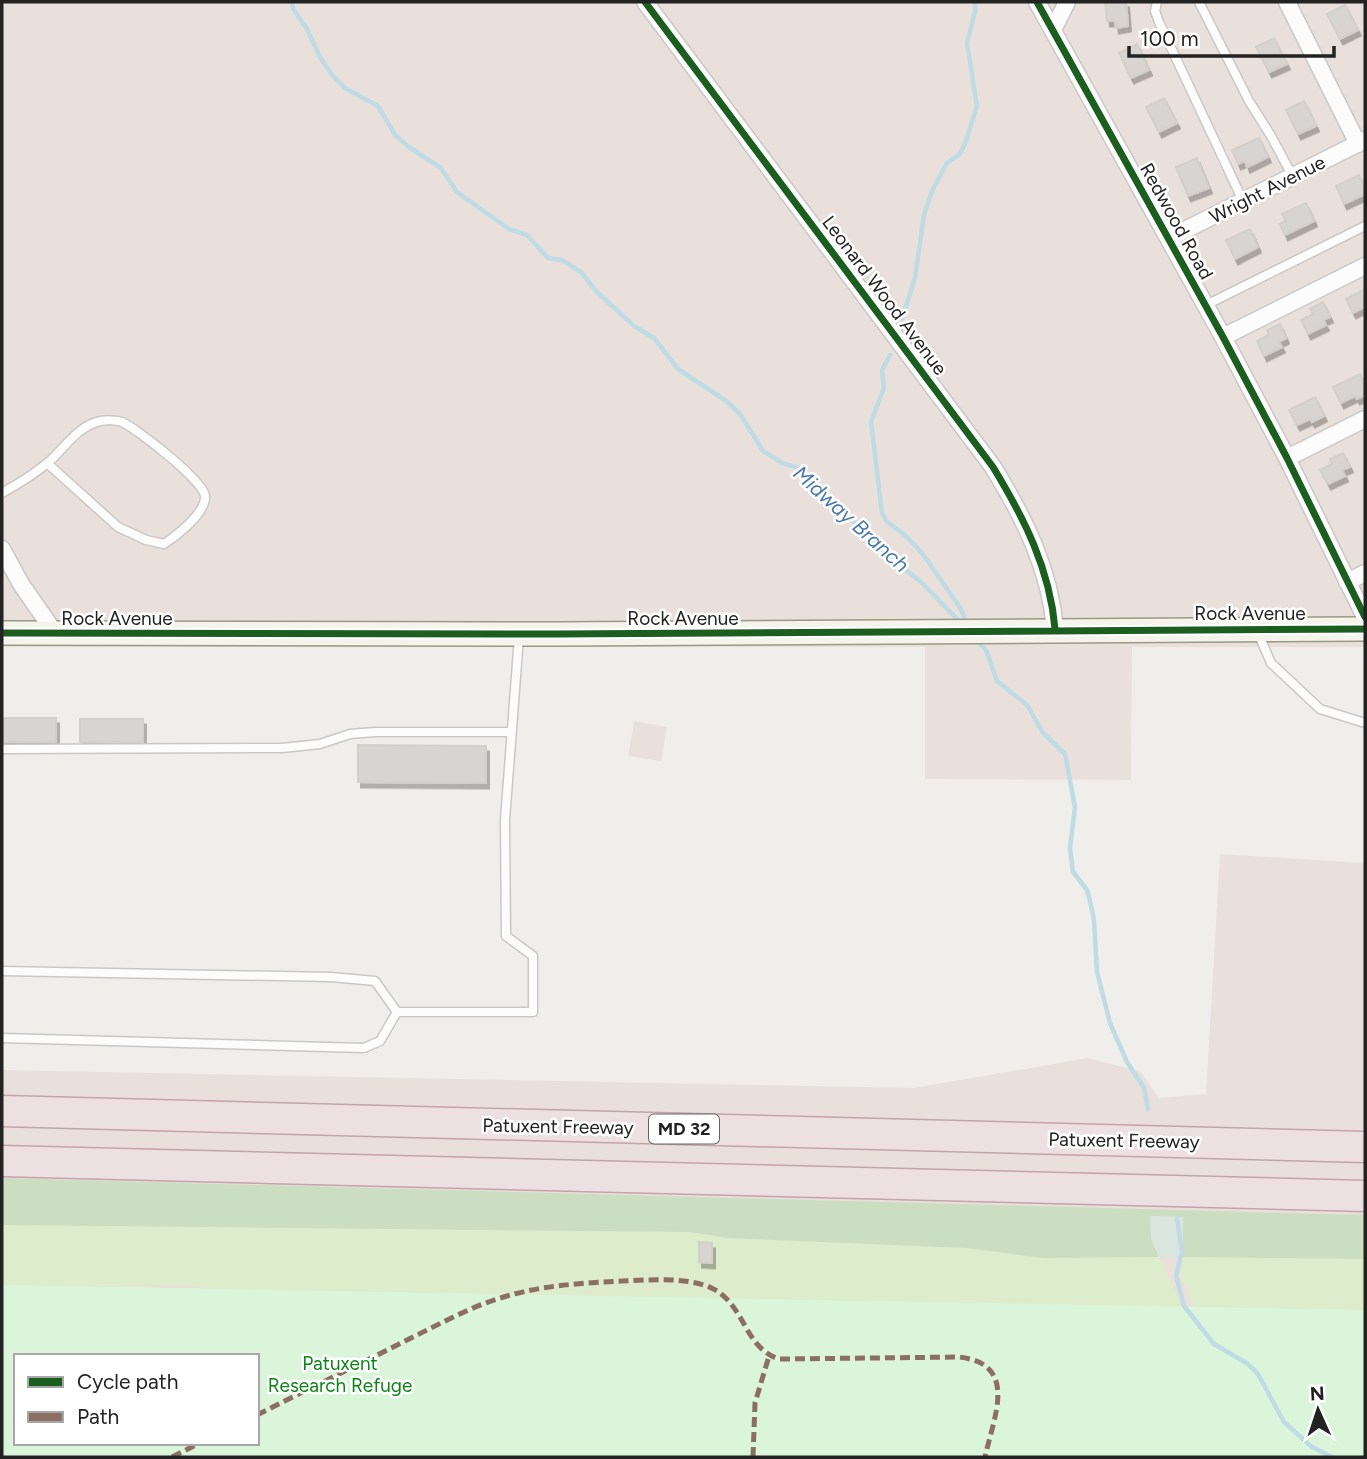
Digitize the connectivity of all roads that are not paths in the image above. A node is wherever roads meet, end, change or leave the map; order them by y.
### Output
1 (645, 2) edge
2 (1037, 2) edge
3 (1067, 2) edge
4 (1157, 2) edge
5 (1199, 2) edge
6 (1287, 2) edge
7 (1053, 30) junction
8 (1362, 142) edge
9 (1293, 177) junction
10 (1243, 201) junction
11 (1365, 226) edge
12 (1169, 238) junction
13 (1365, 266) edge
14 (1206, 305) junction
15 (1223, 337) junction
16 (1365, 419) edge
17 (1287, 458) junction
18 (47, 463) junction
19 (2, 493) edge
20 (2, 549) edge
21 (1365, 573) edge
22 (1347, 582) junction
23 (1365, 616) edge
24 (1055, 629) junction
25 (1256, 629) junction
26 (1365, 629) edge
27 (2, 633) edge
28 (55, 633) junction
29 (519, 634) junction
30 (1365, 723) edge
31 (511, 732) junction
32 (2, 749) edge
33 (2, 971) edge
34 (397, 1012) junction
35 (2, 1038) edge
36 (2, 1111) edge
37 (1365, 1147) edge
38 (2, 1161) edge
39 (1365, 1196) edge

1 - 24 street, Leonard Wood Avenue
2 - 7 street, Redwood Road
3 - 7 street
4 - 10 lane
5 - 9 lane
6 - 8 street
7 - 12 street, Redwood Road
8 - 9 street, Wright Avenue
9 - 10 street, Wright Avenue
10 - 12 street, Wright Avenue
11 - 14 lane
12 - 14 street, Redwood Road
13 - 15 street
14 - 15 street, Redwood Road
15 - 17 street, Redwood Road
16 - 17 street
17 - 22 street, Redwood Road
18 - 18 lane
18 - 19 lane
20 - 28 street
21 - 22 street
22 - 23 street, Redwood Road
24 - 25 street, Rock Avenue
24 - 29 street, Rock Avenue
25 - 26 street, Rock Avenue
25 - 30 lane
27 - 28 street, Rock Avenue
28 - 29 street, Rock Avenue
29 - 31 lane
31 - 32 lane
31 - 34 lane
33 - 34 lane
34 - 35 lane
36 - 37 highway, Patuxent Freeway / MD 32
38 - 39 highway

